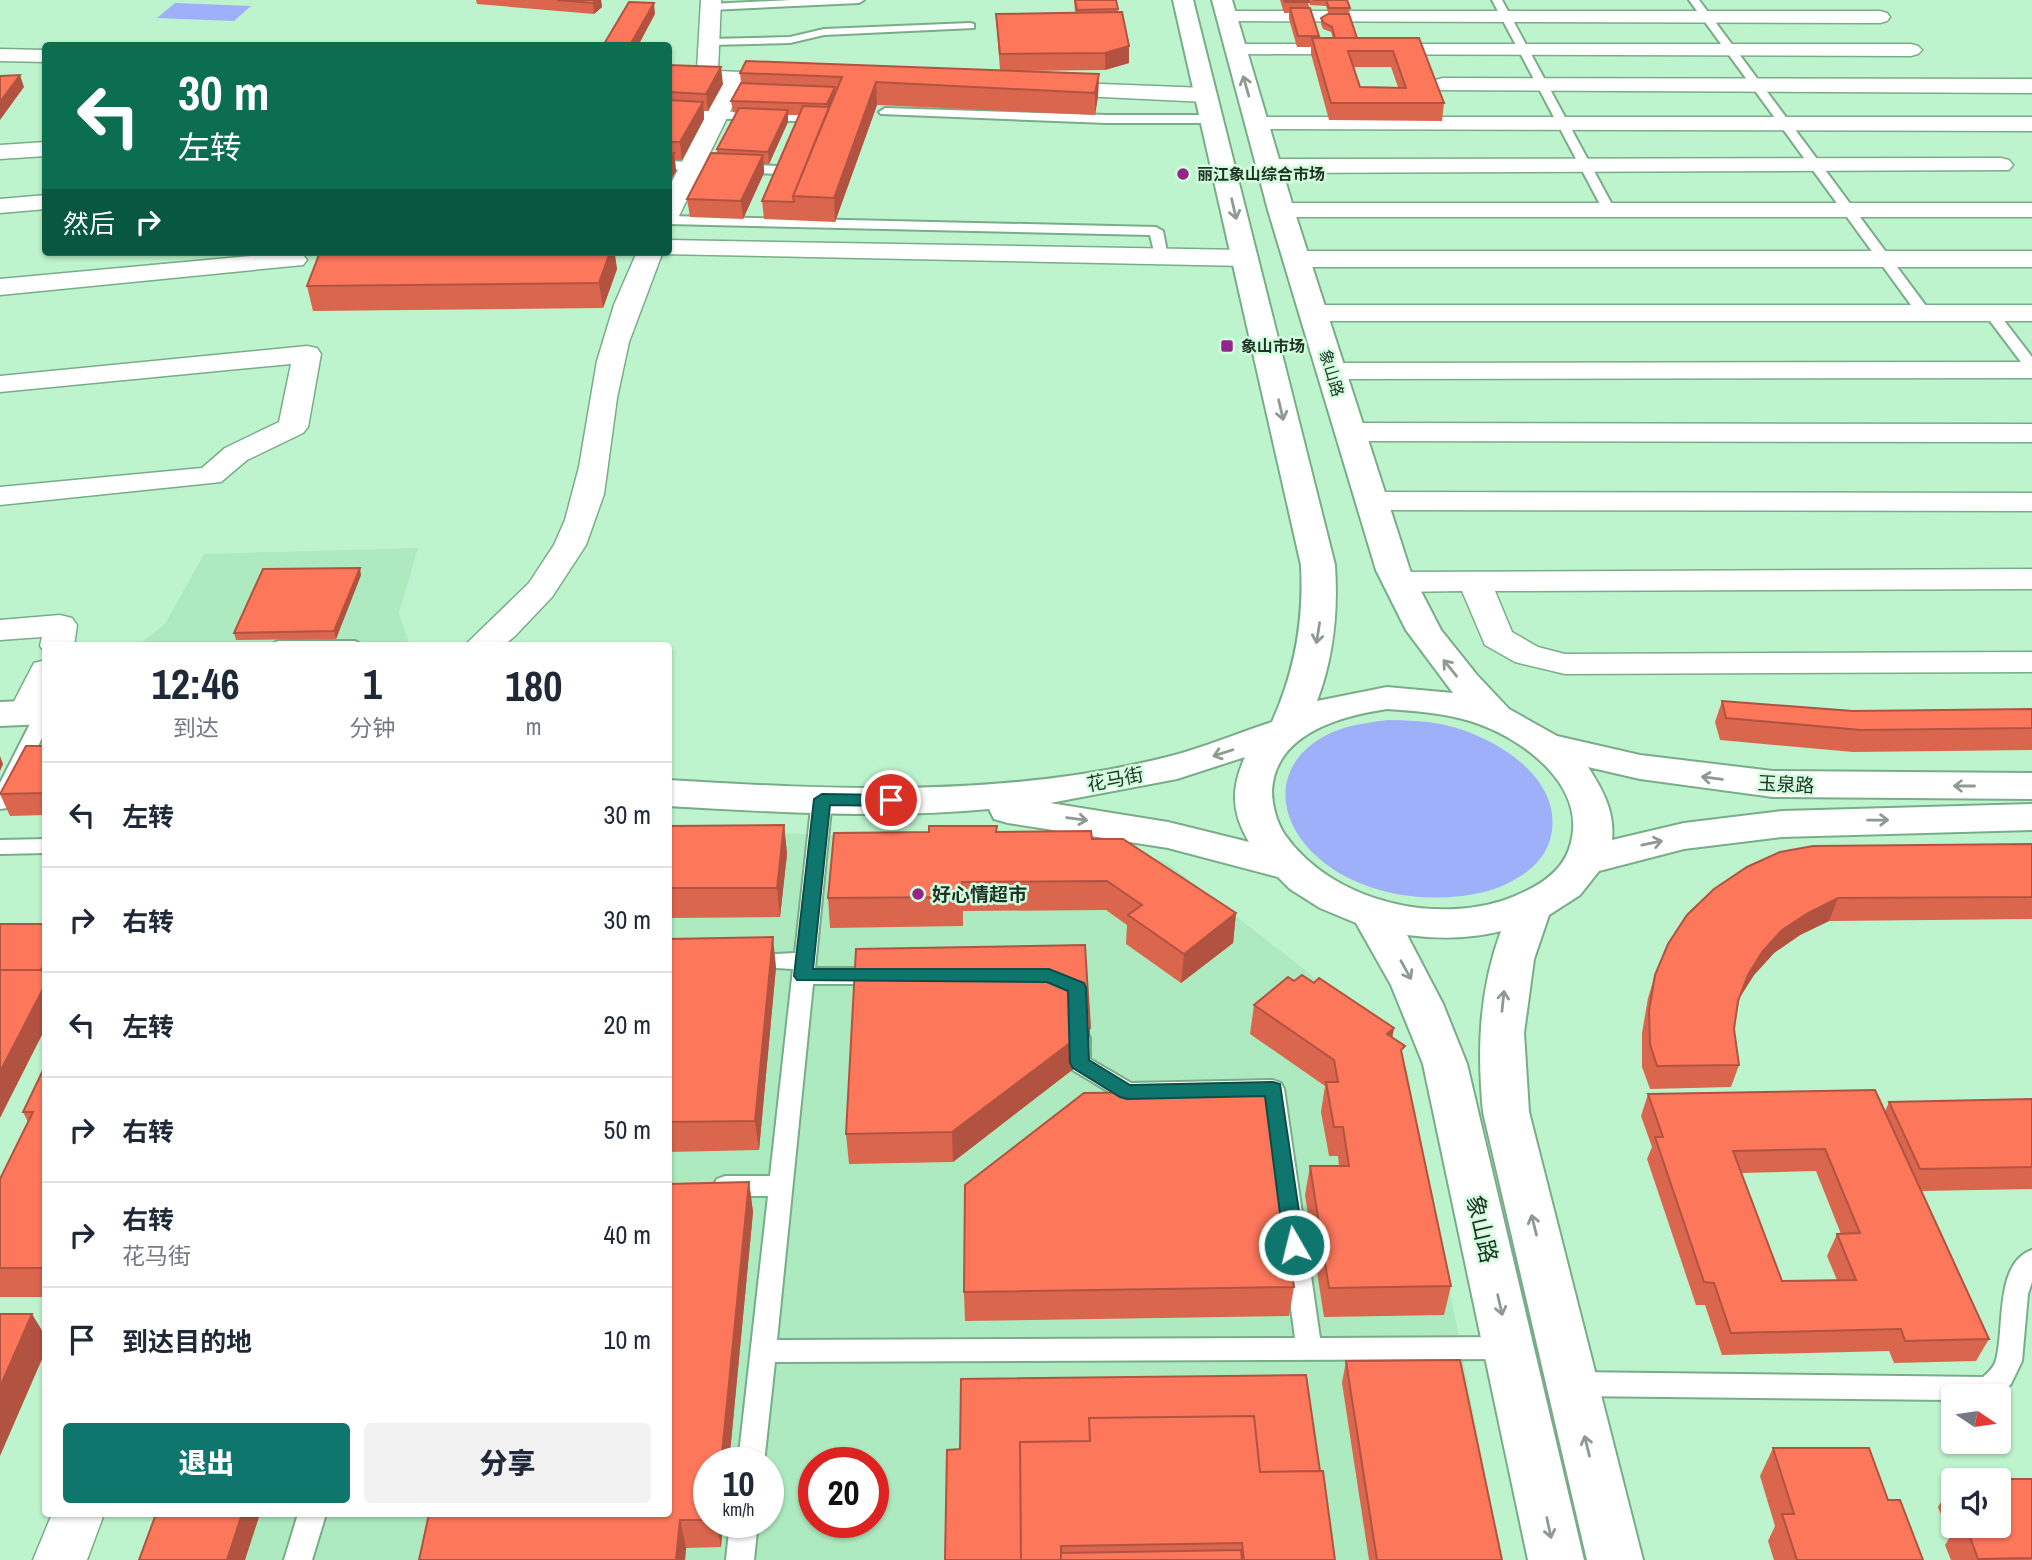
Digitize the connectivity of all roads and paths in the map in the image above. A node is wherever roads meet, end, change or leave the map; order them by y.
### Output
1 (859, 0) edge
2 (1183, 0) edge
3 (1865, 0) edge
4 (711, 4) edge
5 (1224, 8) edge
6 (1502, 8) edge
7 (1700, 8) edge
8 (1880, 16) junction
9 (970, 26) dead end
10 (709, 42) junction
11 (1236, 50) junction
12 (1429, 50) junction
13 (1524, 50) junction
14 (1731, 50) junction
15 (1911, 50) junction
16 (0, 55) edge
17 (42, 56) edge
18 (672, 76) edge
19 (707, 77) junction
20 (736, 78) junction
21 (805, 80) edge
22 (1443, 85) junction
23 (1543, 85) junction
24 (1757, 86) junction
25 (1945, 86) junction
26 (2032, 86) edge
27 (1026, 88) edge
28 (1206, 94) junction
29 (885, 112) edge
30 (672, 113) edge
31 (718, 115) junction
32 (834, 118) edge
33 (1212, 119) junction
34 (1257, 124) junction
35 (1459, 124) junction
36 (1563, 124) junction
37 (1785, 124) junction
38 (2032, 124) edge
39 (42, 149) edge
40 (0, 152) edge
41 (672, 165) edge
42 (1585, 165) junction
43 (1816, 165) junction
44 (2001, 165) dead end
45 (692, 166) junction
46 (1269, 166) junction
47 (777, 170) edge
48 (42, 202) edge
49 (0, 206) edge
50 (672, 206) edge
51 (1282, 210) junction
52 (1609, 210) junction
53 (1849, 210) junction
54 (2032, 210) edge
55 (672, 220) edge
56 (672, 248) edge
57 (649, 256) edge
58 (1161, 257) junction
59 (1245, 258) junction
60 (1297, 259) junction
61 (1885, 259) junction
62 (2032, 259) edge
63 (294, 260) dead end
64 (0, 287) edge
65 (1313, 313) junction
66 (1924, 313) junction
67 (1990, 313) junction
68 (2032, 313) edge
69 (2032, 369) edge
70 (1331, 370) junction
71 (0, 384) edge
72 (1350, 432) junction
73 (2032, 433) edge
74 (0, 496) edge
75 (1371, 501) junction
76 (2032, 502) edge
77 (2032, 579) edge
78 (1398, 582) junction
79 (1475, 582) junction
80 (0, 630) edge
81 (58, 642) edge
82 (486, 642) edge
83 (2032, 662) edge
84 (42, 678) edge
85 (24, 713) edge
86 (1496, 718) junction
87 (1287, 730) junction
88 (1544, 745) junction
89 (2032, 786) edge
90 (672, 793) edge
91 (822, 799) junction
92 (936, 801) junction
93 (0, 803) edge
94 (2032, 817) edge
95 (42, 846) edge
96 (0, 847) edge
97 (1586, 860) junction
98 (1289, 866) junction
99 (1531, 908) junction
100 (1370, 911) junction
101 (723, 961) edge
102 (804, 968) junction
103 (899, 976) edge
104 (1078, 1013) edge
105 (696, 1186) edge
106 (780, 1186) junction
107 (2032, 1260) edge
108 (1509, 1348) junction
109 (1309, 1349) junction
110 (763, 1351) junction
111 (1572, 1384) junction
112 (753, 1447) edge
113 (77, 1517) edge
114 (311, 1517) edge
115 (742, 1538) edge
116 (60, 1560) edge
117 (298, 1560) edge
118 (740, 1560) edge
119 (1556, 1560) edge
120 (1615, 1560) edge

1 - 4 lane
2 - 28 main road
3 - 8 street
4 - 10 street
5 - 6 street
5 - 11 main road, 象山路
6 - 7 street
6 - 13 lane
7 - 8 street
7 - 14 lane
8 - 15 street
9 - 10 lane
10 - 19 street
11 - 12 street
34 -> 11 main road, 象山路
12 - 13 street
12 - 22 street
13 - 14 street
13 - 23 lane
14 - 15 street
14 - 24 lane
15 - 25 street
16 - 17 street
18 - 19 street
19 - 20 street
20 - 21 street
20 - 31 street
22 - 23 street
22 - 35 street
23 - 24 street
23 - 36 lane
24 - 25 street
24 - 37 lane
25 - 26 street
27 - 28 street
28 - 33 main road
29 - 33 lane
30 - 31 lane
31 - 32 lane
31 - 45 street
33 -> 59 main road
34 - 35 street
34 - 46 main road, 象山路
35 - 36 street
36 - 37 street
36 - 42 lane
37 - 38 street
37 - 43 lane
39 - 40 street
41 - 45 lane
42 - 43 street
42 - 46 street
42 - 52 lane
43 - 44 street
43 - 53 lane
45 - 47 lane
45 - 50 street
46 - 51 main road, 象山路
48 - 49 street
51 - 52 street
51 - 60 main road, 象山路
52 - 53 street
53 - 54 street
53 - 61 lane
55 - 58 lane
56 - 58 street
57 - 82 street
58 - 59 street
59 -> 87 main road
60 - 61 street
60 - 65 main road, 象山路
61 - 62 street
61 - 66 lane
63 - 64 street
65 - 66 street
65 - 70 main road, 象山路
66 - 67 street
67 - 68 street
67 - 69 lane
69 - 70 street
70 - 72 main road, 象山路
71 - 74 street
72 - 73 street
72 - 75 main road, 象山路
75 - 76 street
75 - 78 main road, 象山路
77 - 79 street
78 - 79 street
86 -> 78 main road, 象山路
79 - 83 street
80 - 81 street
84 - 85 street
85 - 93 lane
86 - 87 main road, 花马街
86 - 88 main road
87 -> 92 main road, 花马街
87 - 98 main road
89 -> 88 main road, 玉泉路
88 - 97 main road
90 - 91 main road, 花马街
91 - 92 main road, 花马街
91 - 102 lane
92 -> 98 main road, 花马街
97 -> 94 main road, 玉泉路
95 - 96 lane
97 - 99 main road
98 - 100 main road
99 - 100 main road
111 -> 99 main road
100 -> 108 main road, 象山路
101 - 102 lane
102 - 103 lane
102 - 106 lane
104 - 109 lane
105 - 106 lane
106 - 110 lane
107 - 111 lane
108 - 109 lane
108 -> 119 main road, 象山路
109 - 110 lane
110 - 112 lane
120 -> 111 main road
113 - 116 street
114 - 117 lane
115 - 118 lane

